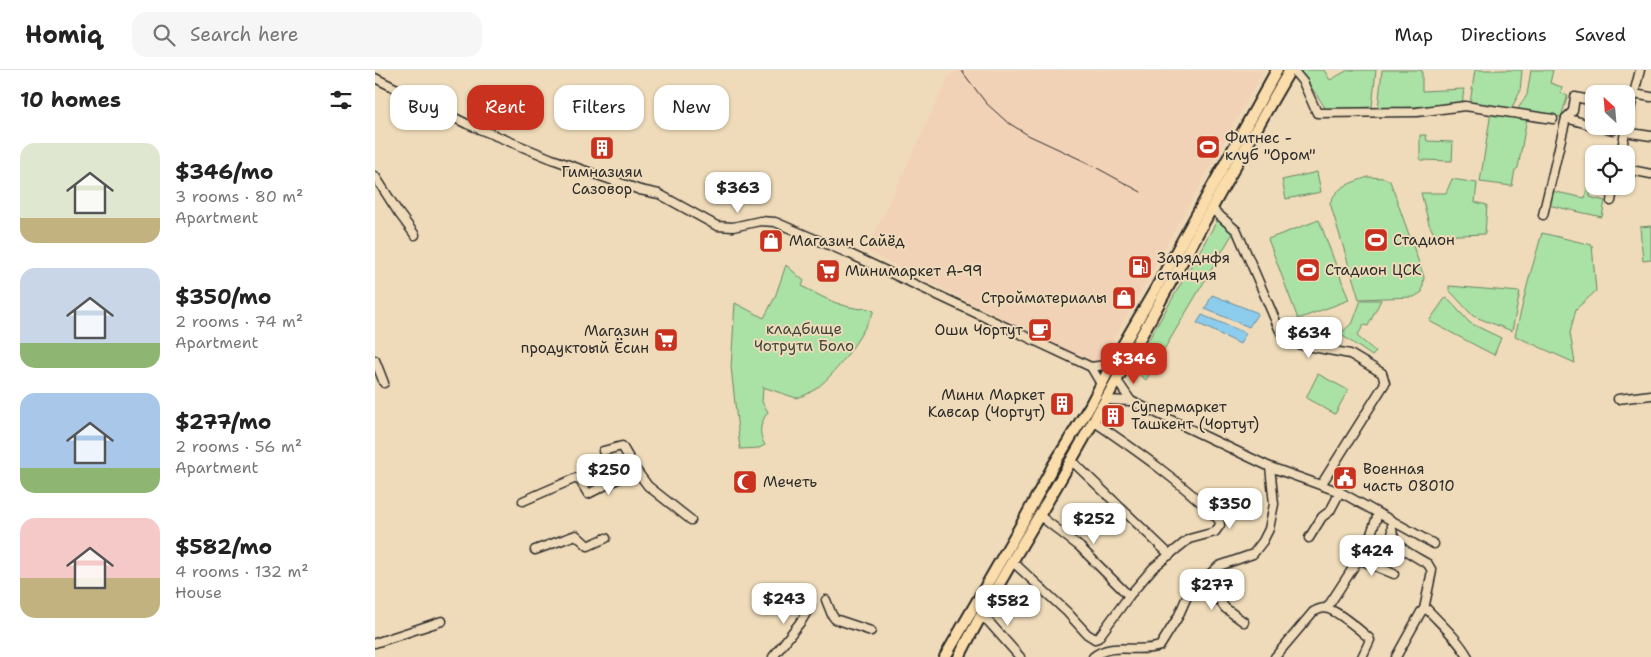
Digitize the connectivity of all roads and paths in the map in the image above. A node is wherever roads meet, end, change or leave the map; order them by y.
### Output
1 (1277, 70) edge
2 (1291, 70) edge
3 (1640, 70) edge
4 (375, 78) edge
5 (1635, 90) edge
6 (1635, 94) edge
7 (1651, 97) edge
8 (1585, 99) edge
9 (1566, 118) junction
10 (1553, 119) dead end
11 (1585, 123) edge
12 (1635, 134) edge
13 (1651, 136) edge
14 (1635, 171) edge
15 (1651, 174) edge
16 (375, 176) edge
17 (1612, 195) edge
18 (1611, 201) dead end
19 (1212, 209) junction
20 (1543, 215) dead end
21 (415, 234) dead end
22 (1159, 292) junction
23 (375, 360) edge
24 (1112, 364) junction
25 (1091, 367) junction
26 (1116, 379) junction
27 (383, 383) dead end
28 (1101, 384) junction
29 (1651, 395) edge
30 (1618, 399) dead end
31 (1105, 400) junction
32 (1131, 401) junction
33 (1093, 421) junction
34 (603, 451) dead end
35 (1071, 460) junction
36 (1053, 466) junction
37 (1270, 467) junction
38 (636, 470) junction
39 (1064, 473) junction
40 (1321, 485) junction
41 (1339, 492) junction
42 (523, 501) dead end
43 (1378, 514) junction
44 (1040, 516) junction
45 (691, 520) dead end
46 (1392, 522) junction
47 (606, 538) dead end
48 (1309, 538) dead end
49 (1434, 544) dead end
50 (535, 550) dead end
51 (1170, 555) junction
52 (1358, 559) junction
53 (1013, 562) junction
54 (1394, 574) dead end
55 (1204, 578) junction
56 (1129, 596) junction
57 (826, 600) dead end
58 (811, 604) dead end
59 (1327, 608) junction
60 (1424, 609) junction
61 (980, 616) junction
62 (442, 621) dead end
63 (1244, 622) dead end
64 (871, 631) dead end
65 (375, 643) edge
66 (773, 657) edge
67 (945, 657) edge
68 (959, 657) edge
69 (1020, 657) edge
70 (1093, 657) edge
71 (1275, 657) edge
72 (1362, 657) edge
73 (1396, 657) edge
74 (1468, 657) edge

1 - 22 main road
2 - 10 street
2 - 19 main road
3 - 5 street
4 - 25 street
6 - 7 street
8 - 9 street
9 - 11 street
9 - 20 street
12 - 13 street
14 - 15 street
16 - 21 street
17 - 18 street
19 - 22 main road
19 - 40 street
22 - 24 main road
22 - 26 main road
23 - 27 street
24 - 25 street
24 - 28 main road
25 - 28 street
26 - 31 main road
26 - 32 street
28 - 36 main road
29 - 30 street
31 - 32 street
31 - 33 main road
32 - 37 street
33 - 35 main road
33 - 51 street
34 - 38 street
35 - 39 main road
35 - 51 street
36 - 39 main road
36 - 67 main road
37 - 40 street
37 - 55 street
38 - 42 street
38 - 45 street
39 - 44 main road
40 - 41 street
41 - 43 street
41 - 48 street
43 - 46 street
43 - 52 street
44 - 53 main road
44 - 56 street
46 - 49 street
46 - 60 street
47 - 50 street
51 - 56 street
52 - 54 street
52 - 59 street
53 - 56 street
53 - 61 main road
55 - 63 street
55 - 70 street
57 - 64 street
58 - 66 street
59 - 71 street
59 - 72 street
60 - 73 street
60 - 74 street
61 - 68 main road
61 - 69 street
62 - 65 street

